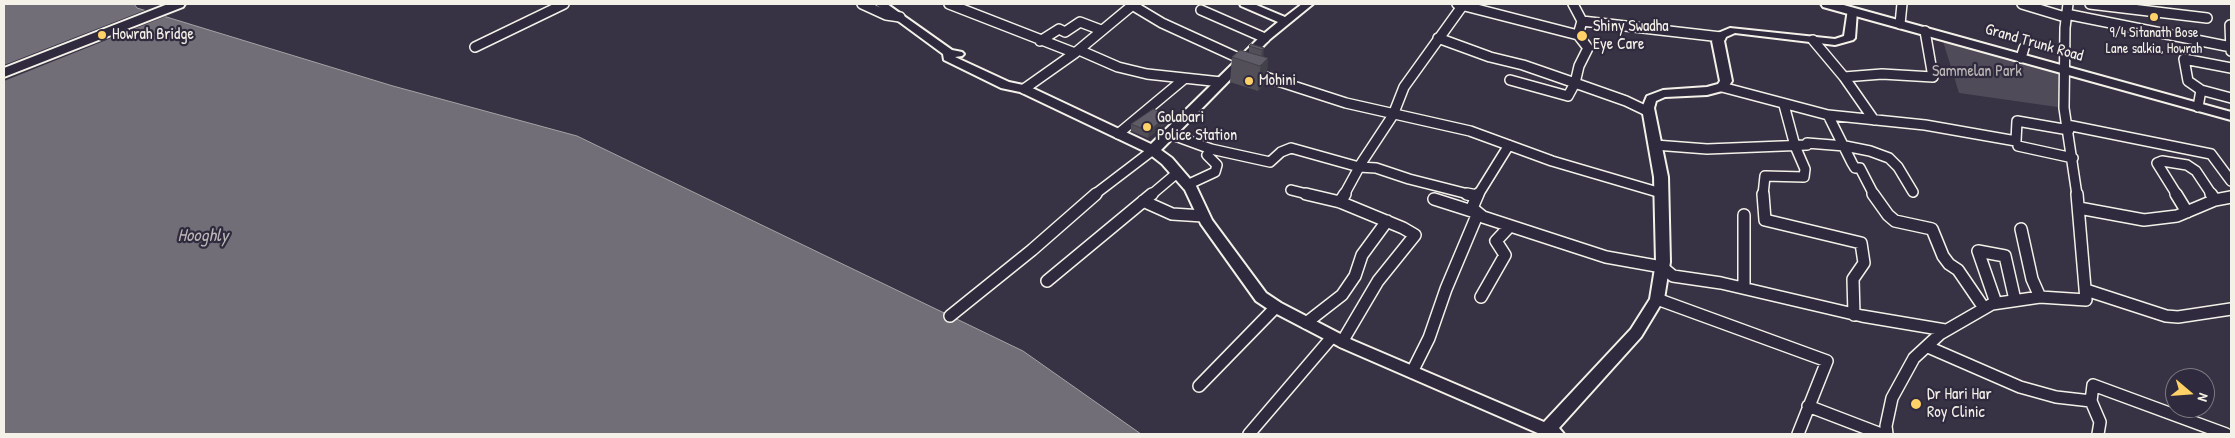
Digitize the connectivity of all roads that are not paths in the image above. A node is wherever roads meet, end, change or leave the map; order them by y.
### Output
1 (179, 4) edge
2 (564, 4) edge
3 (862, 4) edge
4 (880, 4) edge
5 (948, 4) edge
6 (1133, 4) edge
7 (1246, 4) edge
8 (1308, 4) edge
9 (1573, 4) edge
10 (1827, 4) edge
11 (1902, 4) edge
12 (2022, 4) edge
13 (2068, 4) edge
14 (2090, 4) edge
15 (2141, 4) edge
16 (1460, 5) edge
17 (1201, 10) dead end
18 (1852, 11) junction
19 (2066, 15) junction
20 (900, 17) junction
21 (1285, 21) junction
22 (1582, 21) junction
23 (1900, 24) junction
24 (2230, 25) edge
25 (1101, 30) junction
26 (1925, 31) junction
27 (1578, 35) junction
28 (1721, 37) junction
29 (1265, 38) junction
30 (1438, 38) junction
31 (1813, 40) junction
32 (1040, 41) junction
33 (475, 48) dead end
34 (2231, 48) edge
35 (1077, 51) junction
36 (1239, 63) junction
37 (2231, 68) edge
38 (2065, 70) junction
39 (4, 73) edge
40 (1844, 76) junction
41 (1184, 79) junction
42 (1510, 80) dead end
43 (1221, 82) junction
44 (1575, 83) junction
45 (1021, 87) junction
46 (1722, 87) junction
47 (2201, 90) junction
48 (2231, 98) edge
49 (1784, 105) junction
50 (2198, 107) junction
51 (1649, 112) junction
52 (1393, 115) junction
53 (1828, 115) junction
54 (2231, 116) edge
55 (1874, 120) junction
56 (2068, 128) junction
57 (1118, 134) junction
58 (1170, 134) junction
59 (1509, 145) junction
60 (1655, 146) junction
61 (1795, 146) junction
62 (1845, 146) junction
63 (2018, 146) dead end
64 (1211, 149) junction
65 (1153, 150) junction
66 (2073, 158) junction
67 (1359, 167) junction
68 (1182, 179) junction
69 (2231, 181) edge
70 (1291, 190) dead end
71 (1913, 192) dead end
72 (1661, 193) junction
73 (1477, 196) junction
74 (2231, 197) edge
75 (1434, 199) dead end
76 (2215, 200) junction
77 (1143, 201) junction
78 (1340, 202) junction
79 (2079, 208) junction
80 (2187, 212) junction
81 (1478, 213) junction
82 (1744, 215) dead end
83 (1204, 216) junction
84 (1387, 221) junction
85 (1510, 226) junction
86 (2021, 229) dead end
87 (1662, 267) junction
88 (1047, 281) dead end
89 (1744, 288) junction
90 (2086, 290) junction
91 (1481, 297) dead end
92 (2040, 297) junction
93 (1657, 299) junction
94 (2016, 300) junction
95 (1996, 304) junction
96 (1276, 307) junction
97 (1984, 308) junction
98 (2231, 309) edge
99 (1854, 315) junction
100 (950, 316) dead end
101 (1306, 323) junction
102 (1945, 330) junction
103 (1337, 340) junction
104 (1928, 347) junction
105 (1412, 372) junction
106 (1199, 386) dead end
107 (2091, 401) junction
108 (1808, 406) junction
109 (1552, 432) edge
110 (1249, 434) edge
111 (1798, 434) edge
112 (1881, 434) edge
113 (1887, 434) edge
114 (2098, 434) edge
115 (2226, 434) edge

1 - 39 main road
2 - 33 street
3 - 20 street
4 - 20 street
5 - 32 street
6 - 25 street
6 - 36 street
7 - 21 street
8 - 21 street
9 - 22 street
10 - 18 main road, Grand Trunk Road
11 - 23 street
12 - 19 street
13 - 19 street
14 - 15 street
16 - 27 street
16 - 30 street
17 - 29 street
18 - 23 main road, Grand Trunk Road
18 - 31 street
19 - 34 street
19 - 38 street
20 - 45 street
21 - 29 street
22 - 27 street
22 - 28 street
23 - 26 main road, Grand Trunk Road
24 - 34 street
25 - 32 street
25 - 35 street
26 - 38 main road, Grand Trunk Road
26 - 40 street
27 - 44 street
28 - 31 street
28 - 46 street
29 - 36 street
30 - 44 street
30 - 52 street
31 - 40 street
32 - 35 street
35 - 41 street
35 - 45 street
36 - 43 street
36 - 52 street
37 - 47 street
38 - 50 main road, Grand Trunk Road
38 - 56 street
40 - 55 street
41 - 43 street
41 - 57 street
42 - 44 street
43 - 58 street
44 - 51 street
45 - 57 street
46 - 49 street
46 - 51 street
47 - 48 street
47 - 50 street
49 - 53 street
49 - 61 street
50 - 54 main road, Grand Trunk Road
51 - 60 street
52 - 59 street
52 - 67 street
53 - 55 street
53 - 62 street
55 - 56 street
56 - 66 street
56 - 69 street
57 - 65 street
58 - 64 street
58 - 65 street
59 - 72 street
59 - 73 street
60 - 61 street
60 - 72 street
61 - 62 street
61 - 99 street
62 - 71 street
62 - 97 street
63 - 66 street
64 - 67 street
64 - 68 street
65 - 68 street
65 - 100 street
66 - 79 street
67 - 73 street
67 - 78 street
68 - 77 street
68 - 83 street
70 - 78 street
72 - 87 street
73 - 81 street
74 - 76 street
75 - 81 street
76 - 80 street
76 - 80 street
77 - 83 street
77 - 88 street
78 - 84 street
79 - 80 street
79 - 90 street
81 - 85 street
81 - 105 street
82 - 89 street
83 - 96 street
84 - 101 street
84 - 103 street
85 - 87 street
85 - 91 street
86 - 92 street
87 - 89 street
87 - 93 street
89 - 99 street
90 - 92 street
90 - 98 street
92 - 94 street
93 - 108 street
93 - 109 street
94 - 95 street
94 - 95 street
95 - 97 street
96 - 101 street
96 - 106 street
97 - 102 street
99 - 102 street
101 - 103 street
102 - 104 street
103 - 105 street
103 - 110 street
104 - 107 street
104 - 113 street
105 - 109 street
107 - 114 street
107 - 115 street
108 - 111 street
108 - 112 street

